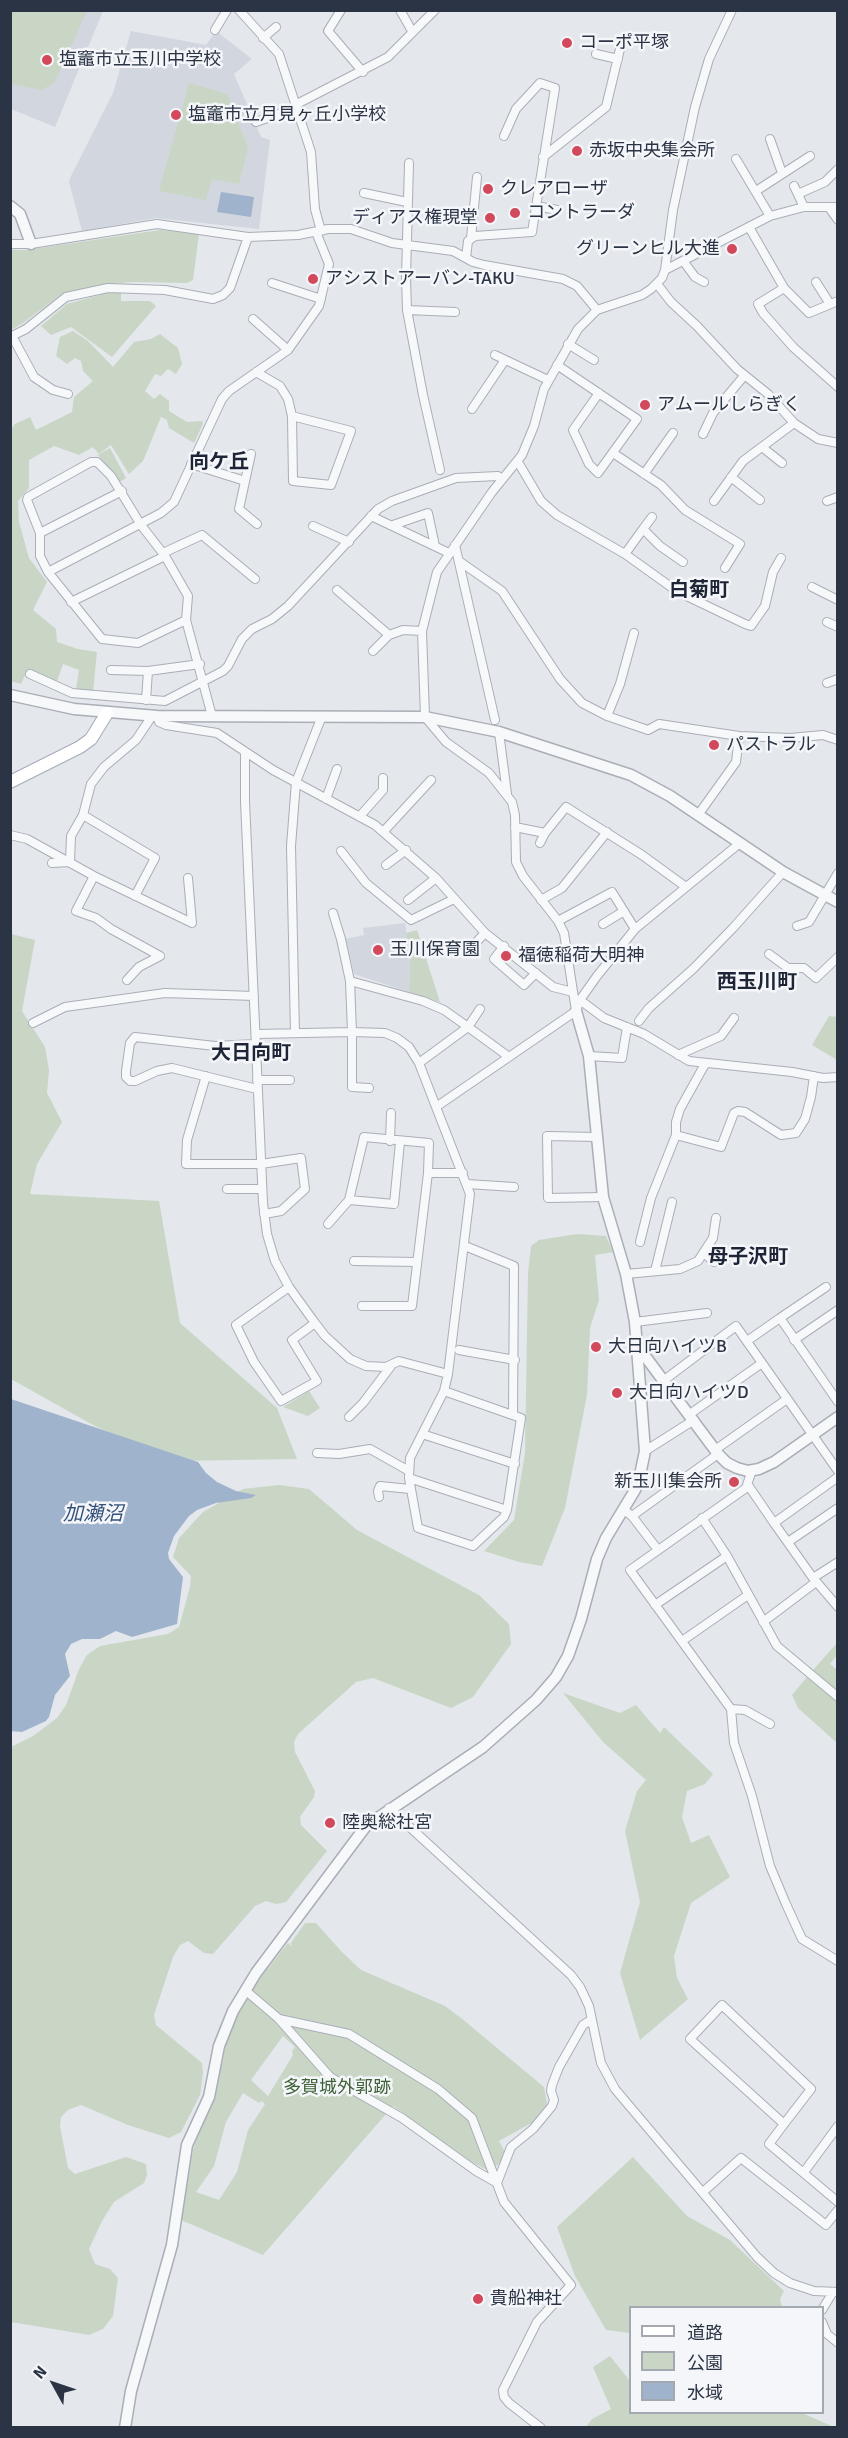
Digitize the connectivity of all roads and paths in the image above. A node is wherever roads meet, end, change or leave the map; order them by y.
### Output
1 (227, 10) edge
2 (239, 10) edge
3 (341, 10) edge
4 (400, 10) edge
5 (435, 10) edge
6 (732, 10) edge
7 (276, 27) dead end
8 (215, 30) dead end
9 (412, 31) junction
10 (263, 38) junction
11 (620, 49) dead end
12 (596, 54) dead end
13 (618, 59) junction
14 (363, 72) junction
15 (296, 107) junction
16 (256, 122) dead end
17 (504, 136) dead end
18 (770, 139) dead end
19 (810, 156) dead end
20 (543, 157) junction
21 (736, 159) dead end
22 (409, 163) dead end
23 (837, 170) edge
24 (782, 173) junction
25 (477, 177) dead end
26 (756, 191) junction
27 (364, 193) dead end
28 (407, 202) junction
29 (10, 206) edge
30 (536, 206) junction
31 (804, 207) junction
32 (834, 208) edge
33 (557, 210) dead end
34 (770, 216) junction
35 (837, 220) edge
36 (749, 227) junction
37 (319, 232) junction
38 (248, 237) junction
39 (471, 238) junction
40 (10, 244) edge
41 (31, 244) junction
42 (406, 245) junction
43 (466, 258) junction
44 (684, 262) junction
45 (666, 270) junction
46 (704, 282) dead end
47 (816, 282) dead end
48 (272, 283) dead end
49 (657, 284) junction
50 (784, 288) junction
51 (321, 299) junction
52 (833, 302) edge
53 (408, 310) junction
54 (597, 310) junction
55 (455, 312) dead end
56 (253, 319) dead end
57 (11, 336) edge
58 (568, 344) junction
59 (288, 350) junction
60 (495, 355) dead end
61 (505, 360) junction
62 (594, 360) dead end
63 (557, 365) junction
64 (256, 372) junction
65 (744, 376) junction
66 (548, 380) junction
67 (837, 387) edge
68 (598, 393) junction
69 (68, 394) dead end
70 (472, 409) dead end
71 (292, 416) junction
72 (794, 423) junction
73 (673, 433) dead end
74 (703, 434) dead end
75 (836, 440) edge
76 (762, 447) junction
77 (613, 453) junction
78 (251, 454) dead end
79 (518, 462) junction
80 (782, 463) dead end
81 (191, 464) junction
82 (440, 470) dead end
83 (644, 474) junction
84 (731, 477) junction
85 (502, 479) junction
86 (245, 481) junction
87 (122, 491) junction
88 (837, 497) edge
89 (760, 500) dead end
90 (714, 501) dead end
91 (827, 501) dead end
92 (371, 516) junction
93 (652, 517) dead end
94 (257, 524) dead end
95 (141, 525) junction
96 (393, 525) junction
97 (313, 526) dead end
98 (643, 529) junction
99 (40, 533) junction
100 (349, 542) junction
101 (455, 545) junction
102 (435, 546) junction
103 (164, 554) junction
104 (449, 554) junction
105 (625, 554) junction
106 (781, 558) dead end
107 (459, 561) junction
108 (683, 562) dead end
109 (725, 568) dead end
110 (48, 572) junction
111 (255, 579) dead end
112 (812, 587) dead end
113 (337, 590) dead end
114 (837, 600) edge
115 (71, 602) junction
116 (186, 620) junction
117 (827, 622) dead end
118 (837, 627) edge
119 (422, 631) junction
120 (634, 633) dead end
121 (389, 635) junction
122 (373, 651) dead end
123 (200, 664) junction
124 (111, 670) dead end
125 (148, 670) junction
126 (30, 674) dead end
127 (837, 679) edge
128 (205, 682) junction
129 (827, 683) dead end
130 (10, 695) edge
131 (146, 700) junction
132 (106, 713) junction
133 (155, 716) junction
134 (212, 716) junction
135 (322, 716) junction
136 (607, 716) junction
137 (425, 717) junction
138 (495, 720) dead end
139 (499, 732) junction
140 (739, 736) junction
141 (837, 740) edge
142 (245, 754) junction
143 (337, 769) dead end
144 (383, 778) dead end
145 (431, 780) dead end
146 (10, 782) edge
147 (296, 782) junction
148 (507, 795) junction
149 (326, 800) junction
150 (83, 815) junction
151 (698, 815) junction
152 (360, 816) junction
153 (515, 827) junction
154 (384, 831) junction
155 (607, 832) junction
156 (545, 834) junction
157 (10, 835) edge
158 (540, 843) dead end
159 (740, 843) junction
160 (406, 850) junction
161 (341, 851) dead end
162 (70, 862) junction
163 (52, 863) dead end
164 (386, 865) dead end
165 (783, 872) junction
166 (837, 873) edge
167 (94, 876) junction
168 (188, 878) dead end
169 (436, 878) junction
170 (686, 887) junction
171 (824, 895) junction
172 (135, 896) junction
173 (454, 899) junction
174 (408, 900) dead end
175 (541, 900) junction
176 (837, 902) edge
177 (624, 911) junction
178 (333, 914) dead end
179 (558, 921) junction
180 (603, 924) dead end
181 (796, 926) dead end
182 (635, 929) junction
183 (485, 933) junction
184 (504, 946) junction
185 (467, 952) dead end
186 (769, 954) dead end
187 (837, 957) edge
188 (536, 973) junction
189 (127, 980) dead end
190 (350, 981) junction
191 (573, 992) junction
192 (254, 996) junction
193 (580, 1000) junction
194 (480, 1009) dead end
195 (576, 1011) junction
196 (734, 1018) dead end
197 (639, 1021) dead end
198 (33, 1023) dead end
199 (468, 1027) junction
200 (627, 1027) junction
201 (352, 1032) junction
202 (295, 1033) junction
203 (256, 1034) junction
204 (256, 1044) junction
205 (678, 1055) junction
206 (589, 1056) junction
207 (509, 1057) junction
208 (419, 1063) junction
209 (705, 1064) junction
210 (206, 1076) junction
211 (814, 1076) junction
212 (837, 1077) edge
213 (257, 1080) junction
214 (290, 1080) dead end
215 (369, 1088) dead end
216 (257, 1089) junction
217 (436, 1107) junction
218 (392, 1113) dead end
219 (676, 1135) junction
220 (597, 1137) junction
221 (390, 1141) junction
222 (400, 1142) junction
223 (261, 1164) junction
224 (428, 1173) junction
225 (463, 1173) junction
226 (467, 1184) junction
227 (514, 1187) dead end
228 (227, 1189) dead end
229 (262, 1189) junction
230 (603, 1197) junction
231 (349, 1200) junction
232 (672, 1202) dead end
233 (264, 1214) junction
234 (716, 1218) dead end
235 (328, 1224) dead end
236 (640, 1242) dead end
237 (465, 1246) junction
238 (705, 1254) junction
239 (354, 1261) dead end
240 (417, 1262) junction
241 (714, 1262) dead end
242 (655, 1271) junction
243 (626, 1274) junction
244 (289, 1287) junction
245 (826, 1287) dead end
246 (362, 1306) dead end
247 (837, 1311) edge
248 (707, 1313) dead end
249 (780, 1318) junction
250 (635, 1322) junction
251 (315, 1323) junction
252 (794, 1340) junction
253 (747, 1341) junction
254 (639, 1348) junction
255 (459, 1350) dead end
256 (514, 1360) junction
257 (762, 1363) junction
258 (392, 1365) junction
259 (448, 1374) junction
260 (663, 1381) junction
261 (444, 1391) junction
262 (787, 1399) junction
263 (837, 1402) edge
264 (513, 1415) junction
265 (349, 1417) dead end
266 (692, 1417) junction
267 (837, 1417) edge
268 (422, 1434) junction
269 (812, 1435) junction
270 (645, 1451) junction
271 (716, 1452) junction
272 (317, 1453) dead end
273 (515, 1464) junction
274 (752, 1470) junction
275 (837, 1471) edge
276 (409, 1474) junction
277 (837, 1477) edge
278 (748, 1485) junction
279 (410, 1489) junction
280 (379, 1497) dead end
281 (837, 1508) edge
282 (507, 1510) junction
283 (628, 1513) junction
284 (702, 1518) junction
285 (774, 1523) junction
286 (788, 1542) junction
287 (658, 1550) junction
288 (727, 1556) junction
289 (837, 1562) edge
290 (815, 1580) junction
291 (748, 1595) junction
292 (656, 1605) junction
293 (837, 1607) edge
294 (764, 1622) junction
295 (682, 1641) junction
296 (837, 1697) edge
297 (731, 1709) junction
298 (770, 1724) dead end
299 (389, 1808) junction
300 (837, 1961) edge
301 (245, 1990) junction
302 (279, 2019) junction
303 (591, 2019) junction
304 (784, 2124) junction
305 (837, 2126) edge
306 (804, 2172) junction
307 (497, 2183) junction
308 (703, 2192) junction
309 (837, 2202) edge
310 (837, 2210) edge
311 (835, 2292) edge
312 (824, 2307) edge
313 (824, 2327) edge
314 (837, 2343) edge
315 (125, 2427) edge
316 (541, 2427) edge

1 - 8 street
2 - 10 street
3 - 14 street
4 - 9 street
5 - 9 street
6 - 45 street
7 - 10 street
9 - 14 street
10 - 15 street
11 - 13 street
12 - 13 street
13 - 20 street
14 - 15 street
15 - 16 street
15 - 37 street
17 - 20 street
18 - 24 street
19 - 24 street
20 - 30 street
21 - 26 street
22 - 28 street
23 - 31 street
24 - 26 street
25 - 39 street
26 - 34 street
27 - 28 street
28 - 42 street
29 - 41 street
30 - 33 street
30 - 39 street
31 - 32 street
31 - 34 street
32 - 35 street
34 - 36 street
36 - 44 street
36 - 50 street
37 - 38 street
37 - 42 street
37 - 51 street
38 - 41 street
38 - 57 street
39 - 43 street
40 - 41 street
42 - 43 street
42 - 53 street
43 - 54 street
44 - 45 street
44 - 46 street
45 - 49 street
47 - 52 street
48 - 51 street
49 - 54 street
49 - 65 street
50 - 52 street
50 - 67 street
51 - 59 street
53 - 55 street
53 - 82 street
54 - 58 street
56 - 59 street
57 - 69 street
58 - 62 street
58 - 63 street
59 - 64 street
60 - 61 street
61 - 66 street
61 - 70 street
63 - 66 street
63 - 68 street
64 - 71 street
64 - 81 street
65 - 72 street
65 - 74 street
66 - 79 street
68 - 77 street
68 - 77 street
71 - 71 street
72 - 75 street
72 - 76 street
73 - 83 street
76 - 80 street
76 - 84 street
77 - 83 street
78 - 86 street
79 - 85 street
79 - 105 street
81 - 86 street
81 - 95 street
83 - 109 street
84 - 89 street
84 - 90 street
85 - 92 street
85 - 101 street
86 - 94 street
87 - 95 street
87 - 99 street
87 - 99 street
88 - 91 street
92 - 96 street
92 - 100 street
93 - 98 street
95 - 103 street
95 - 110 street
96 - 102 street
96 - 102 street
97 - 100 street
98 - 105 street
98 - 108 street
99 - 110 street
100 - 128 street
101 - 104 street
101 - 107 street
102 - 104 street
103 - 111 street
103 - 115 street
103 - 116 street
104 - 119 street
105 - 106 street
107 - 136 street
107 - 138 street
110 - 115 street
112 - 114 street
113 - 121 street
115 - 116 street
116 - 123 street
117 - 118 street
119 - 121 street
119 - 137 street
120 - 136 street
121 - 122 street
123 - 125 street
123 - 128 street
124 - 125 street
125 - 131 street
126 - 131 street
127 - 129 street
128 - 131 street
128 - 134 street
130 - 132 street
132 - 133 street
132 - 146 main road
133 - 134 street
133 - 142 street
133 - 150 street
134 - 135 street
135 - 137 street
135 - 147 street
136 - 140 street
137 - 139 street
137 - 148 street
139 - 148 street
139 - 151 street
140 - 141 street
140 - 151 street
142 - 147 street
142 - 192 street
143 - 149 street
144 - 152 street
145 - 154 street
147 - 149 street
147 - 202 street
148 - 153 street
149 - 152 street
150 - 162 street
150 - 172 street
151 - 159 street
152 - 154 street
153 - 156 street
153 - 175 street
154 - 160 street
155 - 156 street
155 - 170 street
155 - 175 street
156 - 158 street
157 - 162 street
159 - 165 street
159 - 170 street
160 - 164 street
160 - 169 street
161 - 173 street
162 - 163 street
162 - 167 street
165 - 171 street
165 - 197 street
166 - 171 street
167 - 172 street
167 - 189 street
168 - 172 street
169 - 173 street
169 - 174 street
170 - 182 street
171 - 176 street
171 - 181 street
173 - 183 street
175 - 179 street
177 - 179 street
177 - 180 street
177 - 182 street
178 - 190 street
179 - 191 street
182 - 193 street
183 - 184 street
183 - 185 street
184 - 188 street
184 - 188 street
186 - 187 street
188 - 191 street
190 - 199 street
190 - 201 street
191 - 195 street
192 - 198 street
192 - 203 street
193 - 195 street
193 - 200 street
194 - 199 street
195 - 206 street
195 - 207 street
196 - 205 street
199 - 207 street
199 - 208 street
200 - 205 street
200 - 206 street
201 - 202 street
201 - 208 street
201 - 215 street
202 - 203 street
203 - 204 street
204 - 210 street
204 - 213 street
205 - 209 street
206 - 220 street
207 - 217 street
208 - 217 street
209 - 211 street
209 - 219 street
210 - 216 street
210 - 223 street
211 - 212 street
211 - 219 street
213 - 214 street
213 - 216 street
216 - 223 street
217 - 225 street
218 - 221 street
219 - 236 street
220 - 230 street
220 - 230 street
221 - 222 street
221 - 231 street
222 - 224 street
222 - 231 street
223 - 229 street
223 - 233 street
224 - 225 street
224 - 240 street
225 - 226 street
226 - 227 street
226 - 237 street
228 - 229 street
229 - 233 street
230 - 243 street
231 - 235 street
232 - 242 street
233 - 244 street
234 - 238 street
237 - 256 street
237 - 259 street
238 - 241 street
238 - 242 street
239 - 240 street
240 - 246 street
242 - 243 street
243 - 250 street
244 - 251 street
244 - 251 street
245 - 249 street
247 - 252 street
248 - 250 street
249 - 252 street
249 - 253 street
250 - 254 street
251 - 258 street
252 - 263 street
253 - 257 street
253 - 260 street
254 - 260 street
254 - 270 street
255 - 256 street
256 - 264 street
257 - 262 street
257 - 266 street
258 - 259 street
258 - 265 street
259 - 261 street
260 - 266 street
261 - 264 street
261 - 268 street
262 - 269 street
262 - 271 street
264 - 273 street
266 - 270 street
266 - 271 street
267 - 269 street
268 - 273 street
268 - 276 street
269 - 274 street
269 - 275 street
270 - 283 street
271 - 274 street
271 - 283 street
272 - 276 street
273 - 282 street
274 - 278 street
276 - 279 street
276 - 282 street
277 - 285 street
278 - 284 street
278 - 285 street
279 - 280 street
279 - 282 street
281 - 286 street
283 - 287 street
283 - 299 street
284 - 287 street
284 - 288 street
285 - 286 street
286 - 290 street
287 - 292 street
288 - 291 street
288 - 292 street
289 - 290 street
290 - 293 street
290 - 294 street
291 - 294 street
291 - 295 street
292 - 295 street
294 - 296 street
295 - 297 street
297 - 298 street
297 - 300 street
299 - 301 street
299 - 303 street
301 - 302 street
301 - 315 street
302 - 307 street
302 - 307 street
303 - 307 street
303 - 308 street
304 - 304 street
304 - 306 street
305 - 306 street
306 - 309 street
307 - 316 street
308 - 310 street
308 - 311 street
311 - 312 street
313 - 314 street

